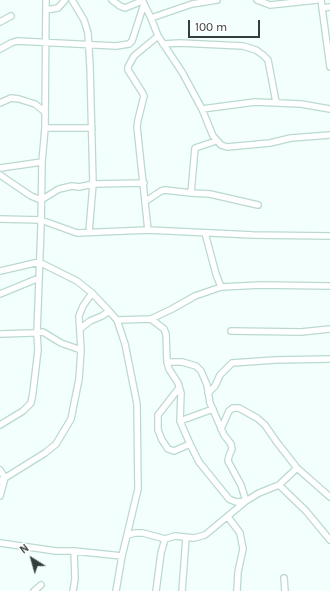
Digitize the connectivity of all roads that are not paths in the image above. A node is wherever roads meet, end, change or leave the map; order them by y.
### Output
1 (46, 0) edge
2 (65, 0) edge
3 (72, 0) edge
4 (112, 0) edge
5 (217, 0) edge
6 (257, 0) edge
7 (317, 0) edge
8 (320, 0) edge
9 (143, 2) edge
10 (330, 7) edge
11 (322, 8) junction
12 (46, 10) junction
13 (11, 16) dead end
14 (151, 18) junction
15 (0, 22) edge
16 (158, 36) junction
17 (45, 42) junction
18 (89, 44) junction
19 (163, 44) junction
20 (329, 46) edge
21 (0, 49) edge
22 (330, 67) edge
23 (276, 102) junction
24 (0, 103) edge
25 (202, 109) junction
26 (330, 109) edge
27 (44, 112) junction
28 (45, 128) junction
29 (92, 128) junction
30 (330, 135) edge
31 (216, 141) junction
32 (42, 162) junction
33 (0, 168) edge
34 (0, 175) edge
35 (144, 183) junction
36 (93, 184) junction
37 (191, 193) junction
38 (41, 200) junction
39 (146, 201) junction
40 (258, 205) dead end
41 (0, 219) edge
42 (41, 220) junction
43 (148, 230) junction
44 (88, 232) junction
45 (205, 233) junction
46 (330, 236) edge
47 (39, 262) junction
48 (0, 271) edge
49 (39, 278) junction
50 (330, 286) edge
51 (221, 287) junction
52 (92, 293) junction
53 (0, 294) edge
54 (109, 311) junction
55 (151, 318) junction
56 (117, 320) junction
57 (80, 330) junction
58 (330, 330) edge
59 (230, 332) dead end
60 (37, 333) junction
61 (0, 334) edge
62 (81, 350) junction
63 (330, 359) edge
64 (167, 362) junction
65 (179, 388) junction
66 (208, 393) junction
67 (213, 409) junction
68 (180, 421) junction
69 (222, 422) junction
70 (0, 425) edge
71 (190, 444) junction
72 (297, 468) junction
73 (0, 470) edge
74 (3, 480) edge
75 (279, 485) junction
76 (0, 496) edge
77 (330, 497) edge
78 (246, 501) junction
79 (228, 517) junction
80 (328, 531) edge
81 (128, 535) junction
82 (186, 538) junction
83 (164, 539) junction
84 (330, 540) edge
85 (0, 542) edge
86 (74, 551) junction
87 (122, 556) junction
88 (284, 578) dead end
89 (41, 585) dead end
90 (34, 591) edge
91 (73, 591) edge
92 (116, 591) edge
93 (156, 591) edge
94 (182, 591) edge
95 (237, 591) edge
96 (285, 591) edge

1 - 12 street
2 - 12 street
3 - 18 street
4 - 9 street
5 - 14 street
6 - 7 street
8 - 11 street
9 - 14 street
9 - 18 street
10 - 11 street
11 - 20 street
12 - 17 street
13 - 15 street
14 - 16 street
16 - 19 street
16 - 35 street
17 - 18 street
17 - 21 street
17 - 27 street
18 - 29 street
19 - 23 street
19 - 25 street
20 - 22 street
23 - 25 street
23 - 26 street
24 - 27 street
25 - 31 street
27 - 28 street
28 - 29 street
28 - 32 street
29 - 36 street
30 - 31 street
31 - 37 street
32 - 33 street
32 - 38 street
34 - 38 street
35 - 36 street
35 - 39 street
36 - 38 street
36 - 44 street
37 - 39 street
37 - 40 street
38 - 42 street
39 - 43 street
41 - 42 street
42 - 44 street
42 - 47 street
43 - 44 street
43 - 45 street
45 - 46 street
45 - 51 street
47 - 48 street
47 - 49 street
47 - 52 street
49 - 53 street
49 - 60 street
50 - 51 street
51 - 55 street
52 - 54 street
52 - 57 street
54 - 56 street
54 - 57 street
55 - 56 street
55 - 64 street
56 - 81 street
57 - 62 street
58 - 59 street
60 - 61 street
60 - 62 street
60 - 70 street
62 - 74 street
63 - 66 street
64 - 65 street
64 - 66 street
65 - 68 street
65 - 71 street
66 - 67 street
67 - 68 street
67 - 69 street
68 - 71 street
69 - 72 street
69 - 78 street
71 - 78 street
72 - 75 street
72 - 77 street
73 - 74 street
74 - 76 street
75 - 78 street
75 - 80 street
78 - 79 street
79 - 82 street
79 - 95 street
80 - 84 street
81 - 83 street
81 - 87 street
82 - 83 street
82 - 94 street
83 - 93 street
85 - 86 street
86 - 87 street
86 - 91 street
87 - 92 street
88 - 96 street
89 - 90 street

